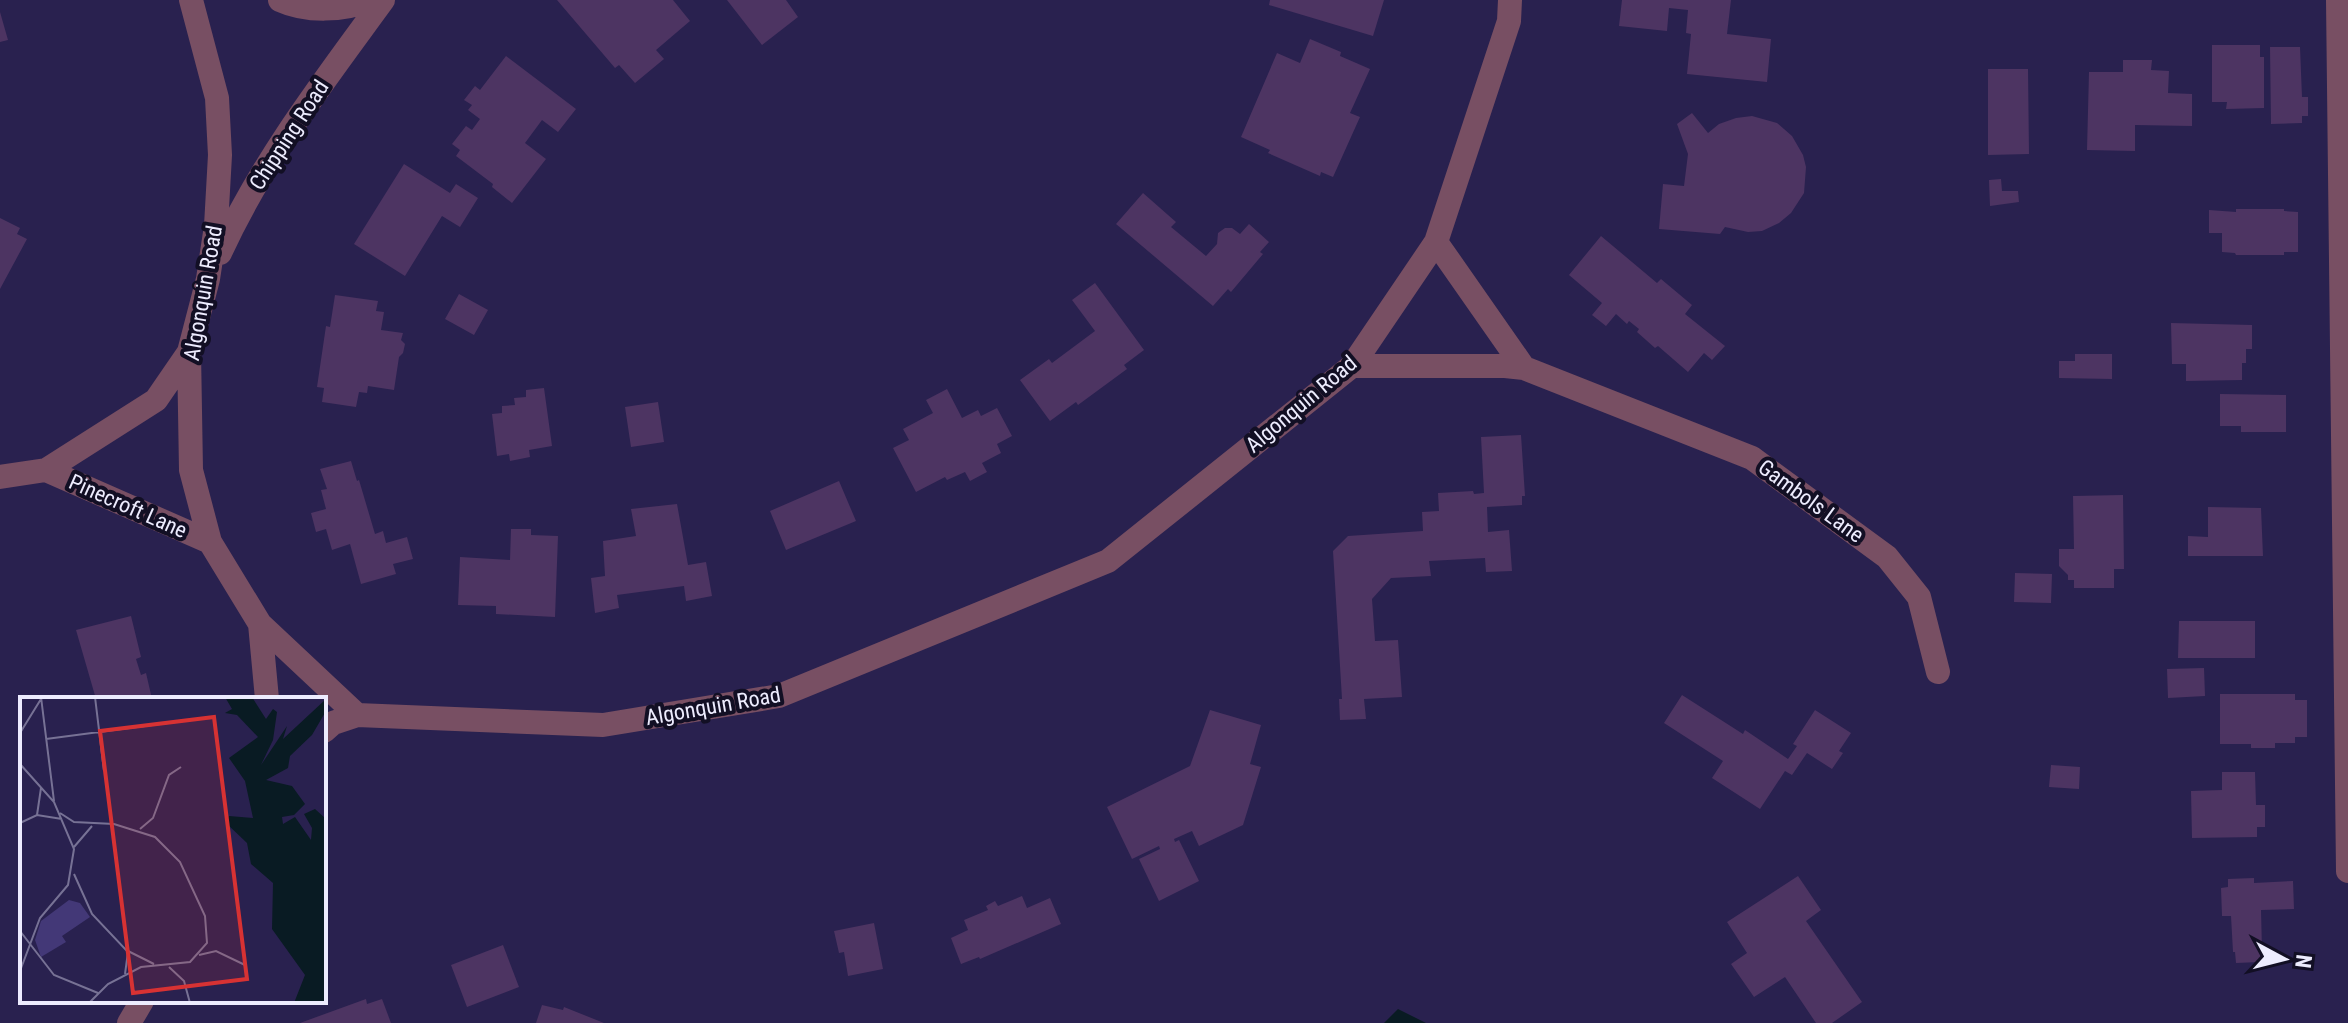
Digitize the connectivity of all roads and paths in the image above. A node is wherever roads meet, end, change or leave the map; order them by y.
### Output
1 (191, 0) edge
2 (280, 0) edge
3 (369, 0) edge
4 (383, 0) edge
5 (1510, 0) edge
6 (2338, 0) edge
7 (1436, 242) junction
8 (208, 279) junction
9 (189, 352) junction
10 (1352, 366) junction
11 (1524, 368) junction
12 (46, 470) junction
13 (0, 477) edge
14 (210, 542) junction
15 (260, 624) junction
16 (1938, 672) dead end
17 (267, 697) edge
18 (357, 715) junction
19 (326, 729) edge
20 (2348, 871) edge
21 (141, 1003) edge
22 (129, 1023) edge

1 - 8 street, Algonquin Road
2 - 3 street
4 - 8 street, Chipping Road
5 - 7 street, Algonquin Road
6 - 20 street
7 - 10 street, Algonquin Road
7 - 11 street
8 - 9 street, Algonquin Road
9 - 12 street, Pinecroft Lane
9 - 14 street, Algonquin Road
10 - 11 street, Gambols Lane
10 - 18 street, Algonquin Road
11 - 16 street, Gambols Lane
12 - 13 street, Pinecroft Lane
12 - 14 street, Pinecroft Lane
14 - 15 street, Algonquin Road
15 - 17 street
15 - 18 street, Algonquin Road
18 - 19 street
21 - 22 street

